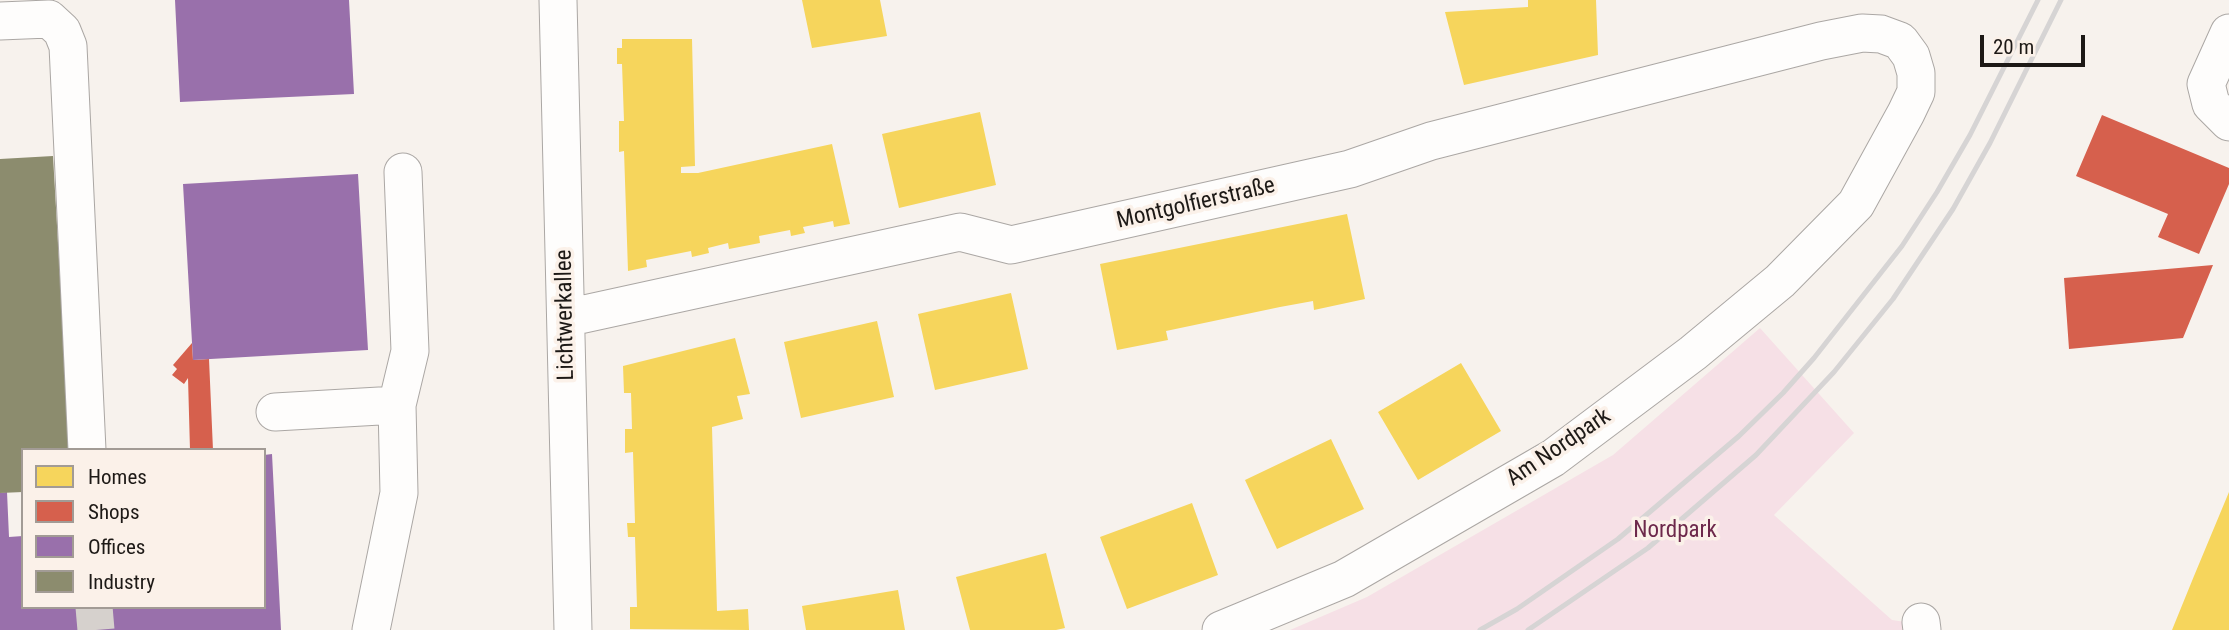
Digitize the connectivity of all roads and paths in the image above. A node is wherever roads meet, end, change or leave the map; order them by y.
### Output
1 (558, 0) edge
2 (54, 9) edge
3 (0, 21) edge
4 (2229, 33) edge
5 (2229, 122) edge
6 (403, 172) dead end
7 (1856, 204) joint
8 (566, 318) junction
9 (397, 405) junction
10 (275, 412) dead end
11 (87, 448) edge
12 (371, 630) edge
13 (573, 630) edge
14 (1221, 630) edge

1 - 8 street, Lichtwerkallee
2 - 3 street
2 - 11 street
4 - 5 street
6 - 9 street
7 - 8 street, Montgolfierstraße
7 - 14 street, Am Nordpark
8 - 13 street, Lichtwerkallee
9 - 10 street
9 - 12 street

